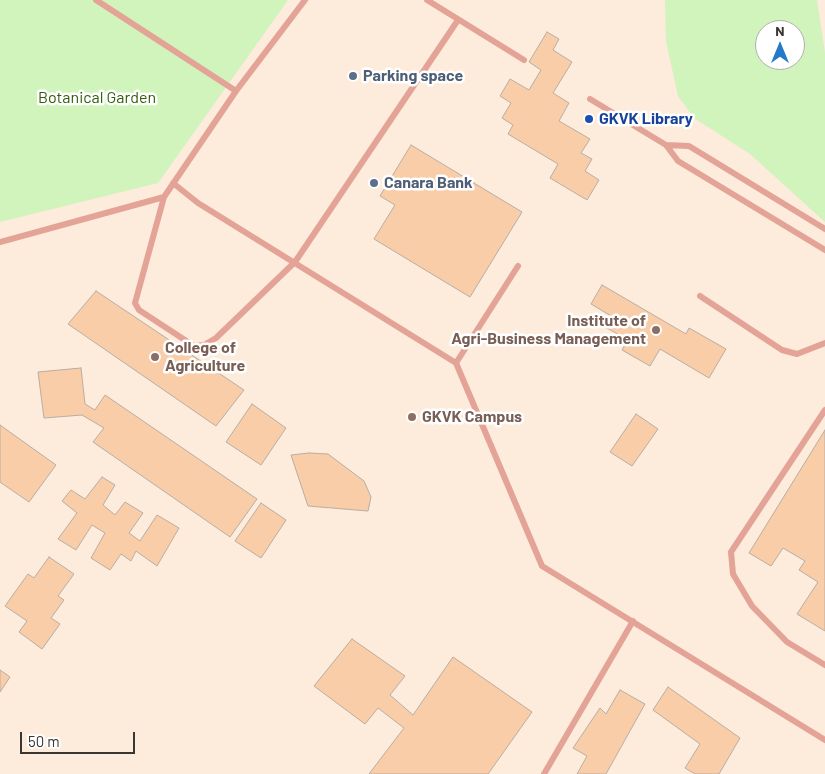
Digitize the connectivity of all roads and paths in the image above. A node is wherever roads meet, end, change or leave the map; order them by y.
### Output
1 (96, 0) edge
2 (304, 0) edge
3 (427, 0) edge
4 (458, 20) junction
5 (524, 60) dead end
6 (236, 92) junction
7 (590, 99) dead end
8 (666, 145) junction
9 (173, 183) junction
10 (164, 197) junction
11 (825, 229) edge
12 (0, 242) edge
13 (825, 250) edge
14 (295, 262) junction
15 (518, 266) dead end
16 (700, 296) dead end
17 (825, 343) edge
18 (456, 363) junction
19 (825, 410) edge
20 (632, 622) junction
21 (825, 665) edge
22 (825, 740) edge
23 (544, 774) edge

1 - 6 lane
2 - 6 lane
3 - 4 lane
4 - 5 lane
4 - 14 lane
6 - 9 lane
7 - 8 lane
8 - 11 lane
8 - 13 lane
9 - 10 lane
9 - 14 lane
10 - 12 lane
10 - 14 lane
14 - 18 lane
15 - 18 lane
16 - 17 lane
18 - 20 lane
19 - 21 lane
20 - 22 lane
20 - 23 lane

